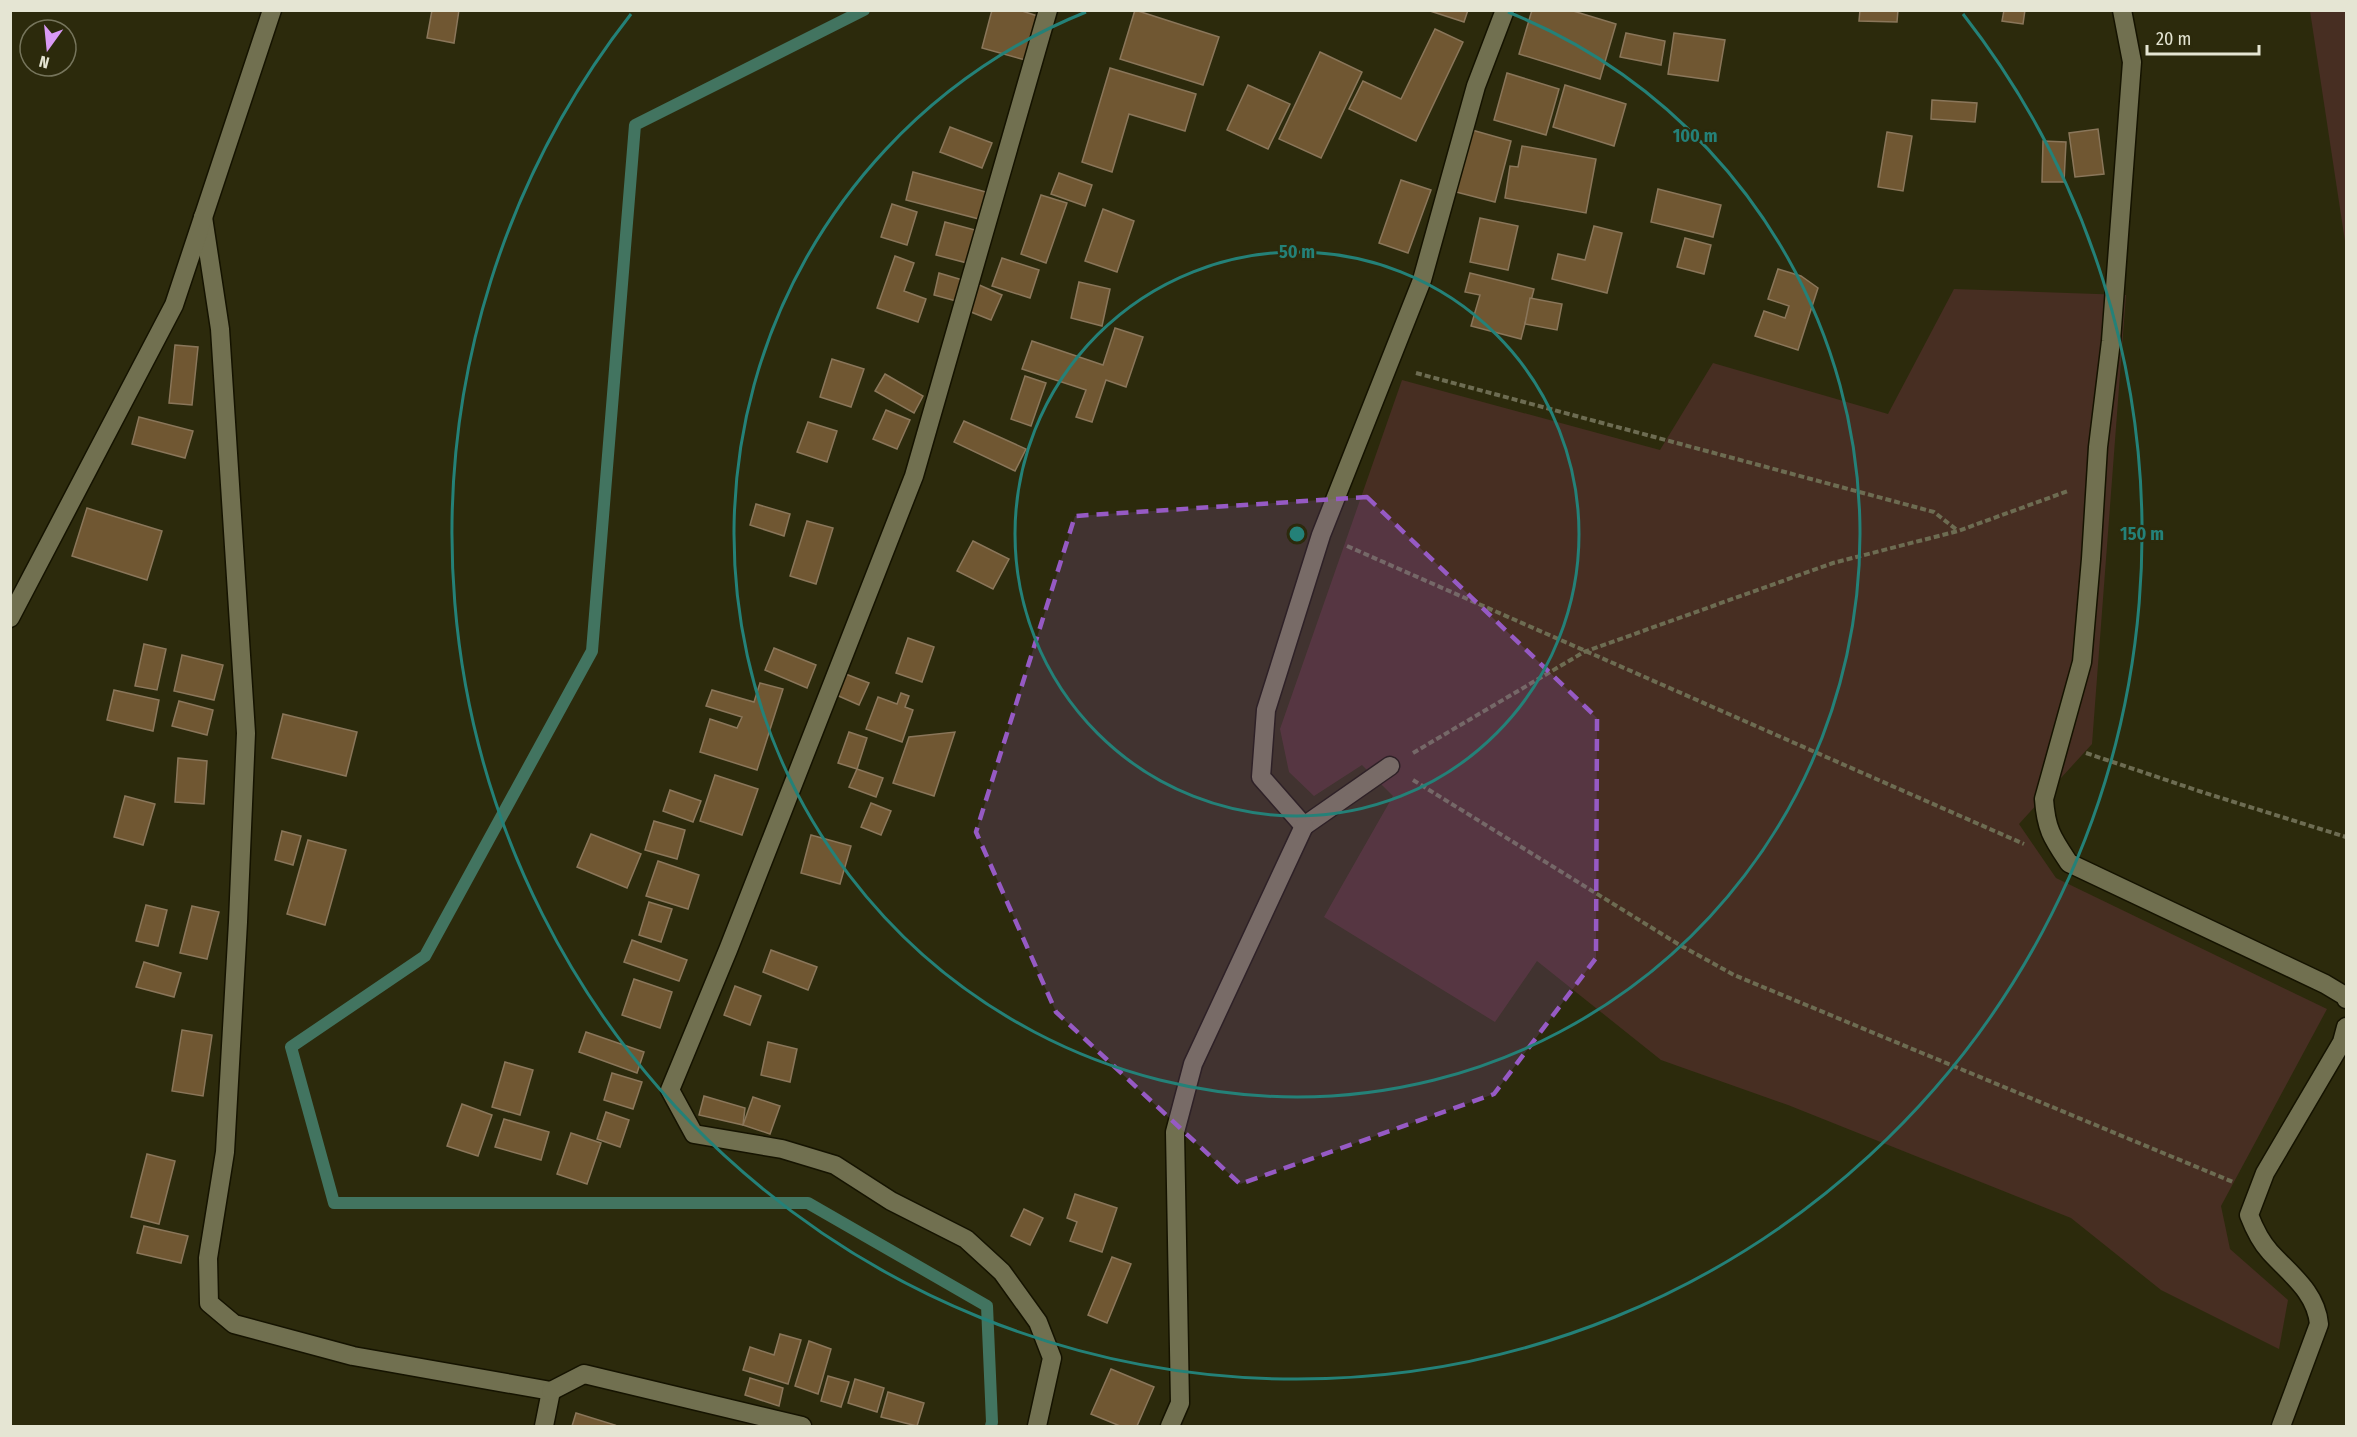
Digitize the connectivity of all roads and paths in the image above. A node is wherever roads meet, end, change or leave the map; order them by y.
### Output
1 (272, 10) edge
2 (1048, 10) edge
3 (1505, 10) edge
4 (2122, 10) edge
5 (203, 217) junction
6 (1388, 366) junction
7 (2096, 482) junction
8 (1958, 531) junction
9 (1321, 535) junction
10 (10, 618) edge
11 (1584, 652) junction
12 (2060, 743) junction
13 (1390, 766) junction
14 (1304, 826) junction
15 (2346, 837) edge
16 (2026, 845) dead end
17 (2346, 999) edge
18 (2346, 1027) edge
19 (2256, 1192) junction
20 (551, 1390) junction
21 (544, 1426) edge
22 (802, 1426) edge
23 (1037, 1426) edge
24 (1170, 1426) edge
25 (2281, 1426) edge

1 - 5 street
2 - 23 street
3 - 6 street
4 - 7 street
5 - 10 street
5 - 20 street
6 - 8 path
6 - 9 street
7 - 8 path
7 - 12 street
8 - 11 path
9 - 11 path
9 - 14 street
11 - 13 path
11 - 16 path
12 - 15 path
12 - 17 street
13 - 14 street
13 - 19 path
14 - 24 street
18 - 19 street
19 - 25 street
20 - 21 street
20 - 22 street

